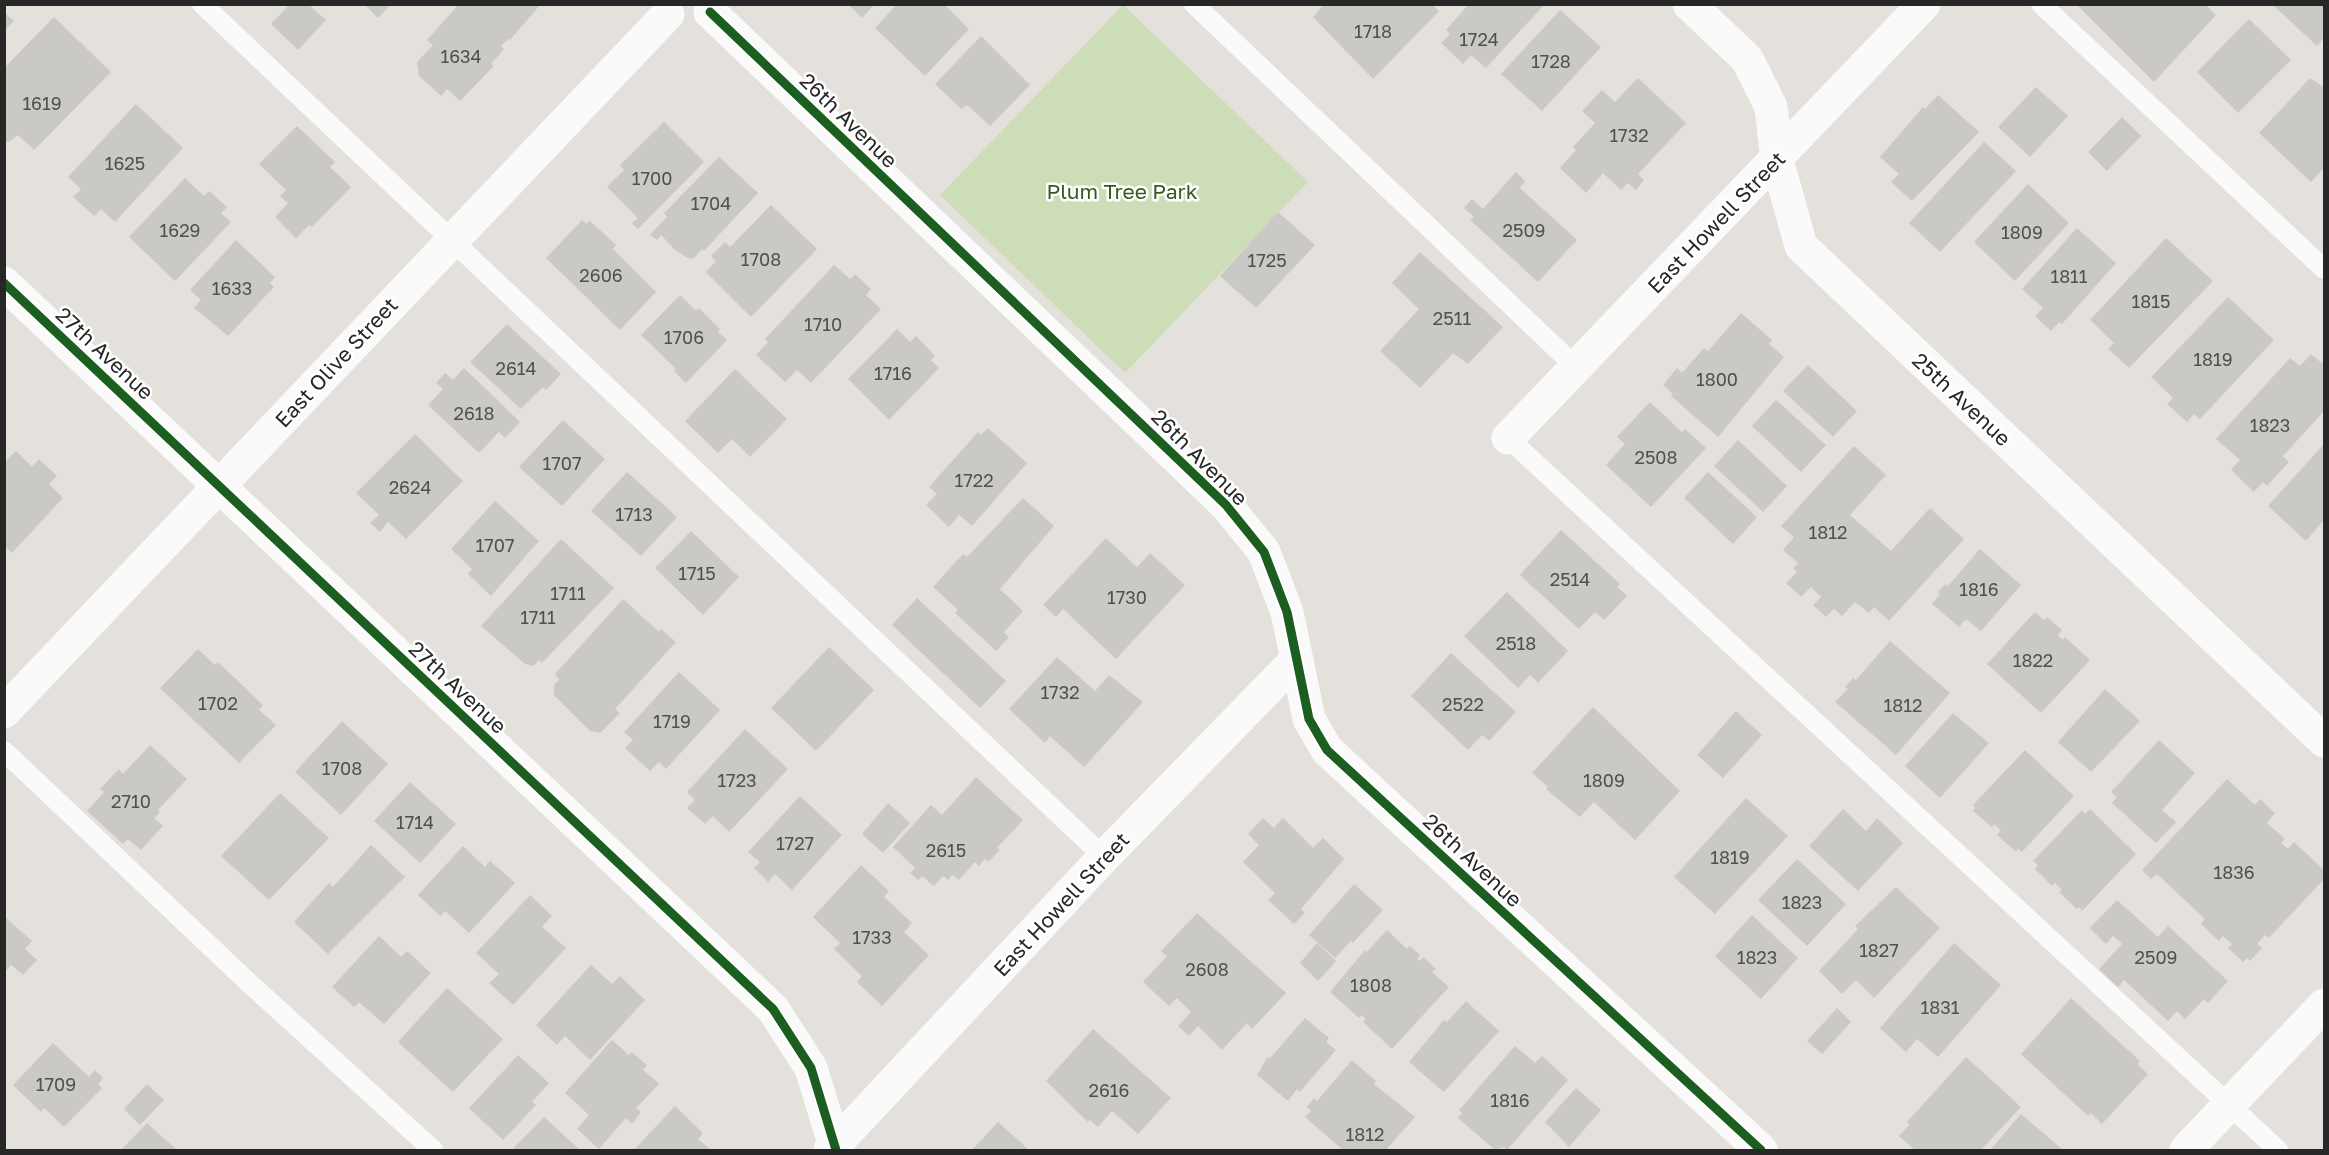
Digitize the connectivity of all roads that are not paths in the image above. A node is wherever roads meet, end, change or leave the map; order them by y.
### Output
1 (202, 4) edge
2 (1194, 4) edge
3 (1689, 4) edge
4 (1924, 4) edge
5 (2041, 4) edge
6 (713, 8) edge
7 (664, 9) edge
8 (1777, 160) junction
9 (452, 239) junction
10 (2325, 269) edge
11 (4, 283) edge
12 (1576, 367) junction
13 (1508, 438) joint
14 (219, 485) junction
15 (1296, 660) junction
16 (4, 711) edge
17 (2325, 741) edge
18 (4, 751) edge
19 (1104, 857) junction
20 (2325, 1005) edge
21 (2229, 1106) junction
22 (833, 1149) edge
23 (434, 1150) edge
24 (1761, 1150) edge
25 (2186, 1150) edge
26 (2278, 1150) edge

1 - 9 lane
2 - 12 lane
3 - 8 street, 25th Avenue
4 - 8 street, East Howell Street
5 - 10 lane
6 - 7 street
6 - 15 street, 26th Avenue
7 - 9 street, East Olive Street
8 - 12 street, East Howell Street
8 - 17 street, 25th Avenue
9 - 14 street, East Olive Street
9 - 19 lane
11 - 14 street, 27th Avenue
12 - 13 street, East Howell Street
13 - 21 lane
14 - 16 street, East Olive Street
14 - 22 street, 27th Avenue
15 - 19 street, East Howell Street
15 - 24 street, 26th Avenue
18 - 23 lane
19 - 22 street, East Howell Street
20 - 21 street
21 - 25 street
21 - 26 lane

